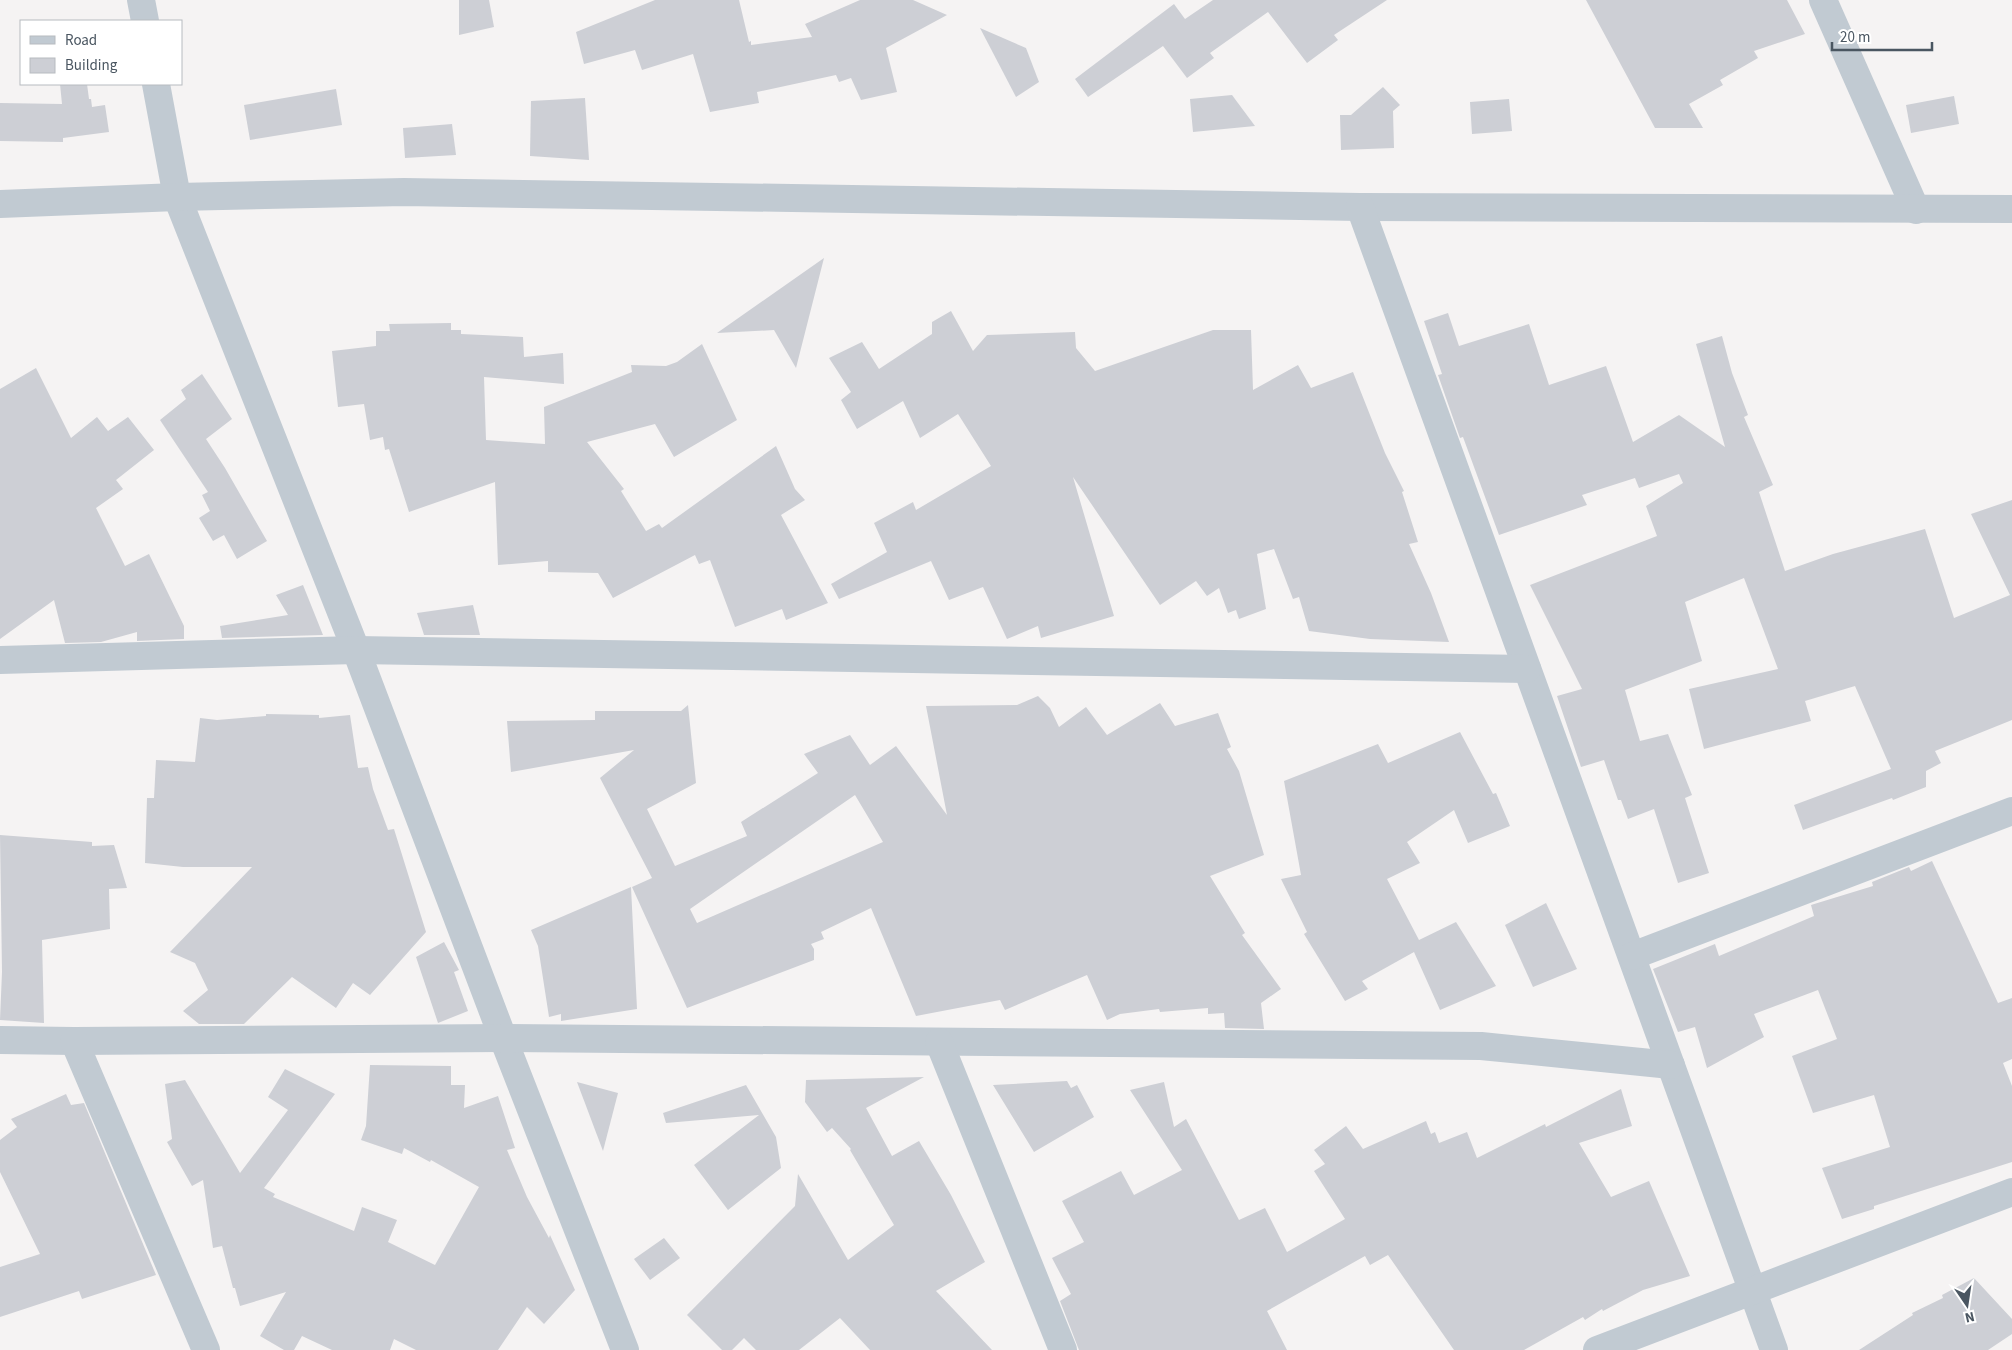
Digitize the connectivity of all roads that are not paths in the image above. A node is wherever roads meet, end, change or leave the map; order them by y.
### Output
1 (141, 0) edge
2 (1822, 0) edge
3 (145, 20) edge
4 (156, 85) edge
5 (177, 196) junction
6 (0, 204) edge
7 (1360, 207) junction
8 (2012, 209) edge
9 (1916, 210) junction
10 (356, 650) junction
11 (0, 660) edge
12 (1527, 669) junction
13 (2012, 811) edge
14 (1632, 956) junction
15 (503, 1038) junction
16 (0, 1040) edge
17 (74, 1042) junction
18 (939, 1042) junction
19 (1671, 1065) junction
20 (2012, 1192) edge
21 (1752, 1290) junction
22 (206, 1350) edge
23 (625, 1350) edge
24 (1063, 1350) edge
25 (1597, 1350) edge
26 (1774, 1350) edge

1 - 3 street
2 - 9 street
4 - 5 street
5 - 6 street
5 - 7 street
5 - 10 street
7 - 9 street
7 - 12 street
8 - 9 street
10 - 11 street
10 - 12 street
10 - 15 street
12 - 14 street
13 - 14 street
14 - 19 street
15 - 17 street
15 - 18 street
15 - 23 street
16 - 17 street
17 - 22 street
18 - 19 street
18 - 24 street
19 - 21 street
20 - 21 street
21 - 25 street
21 - 26 street

